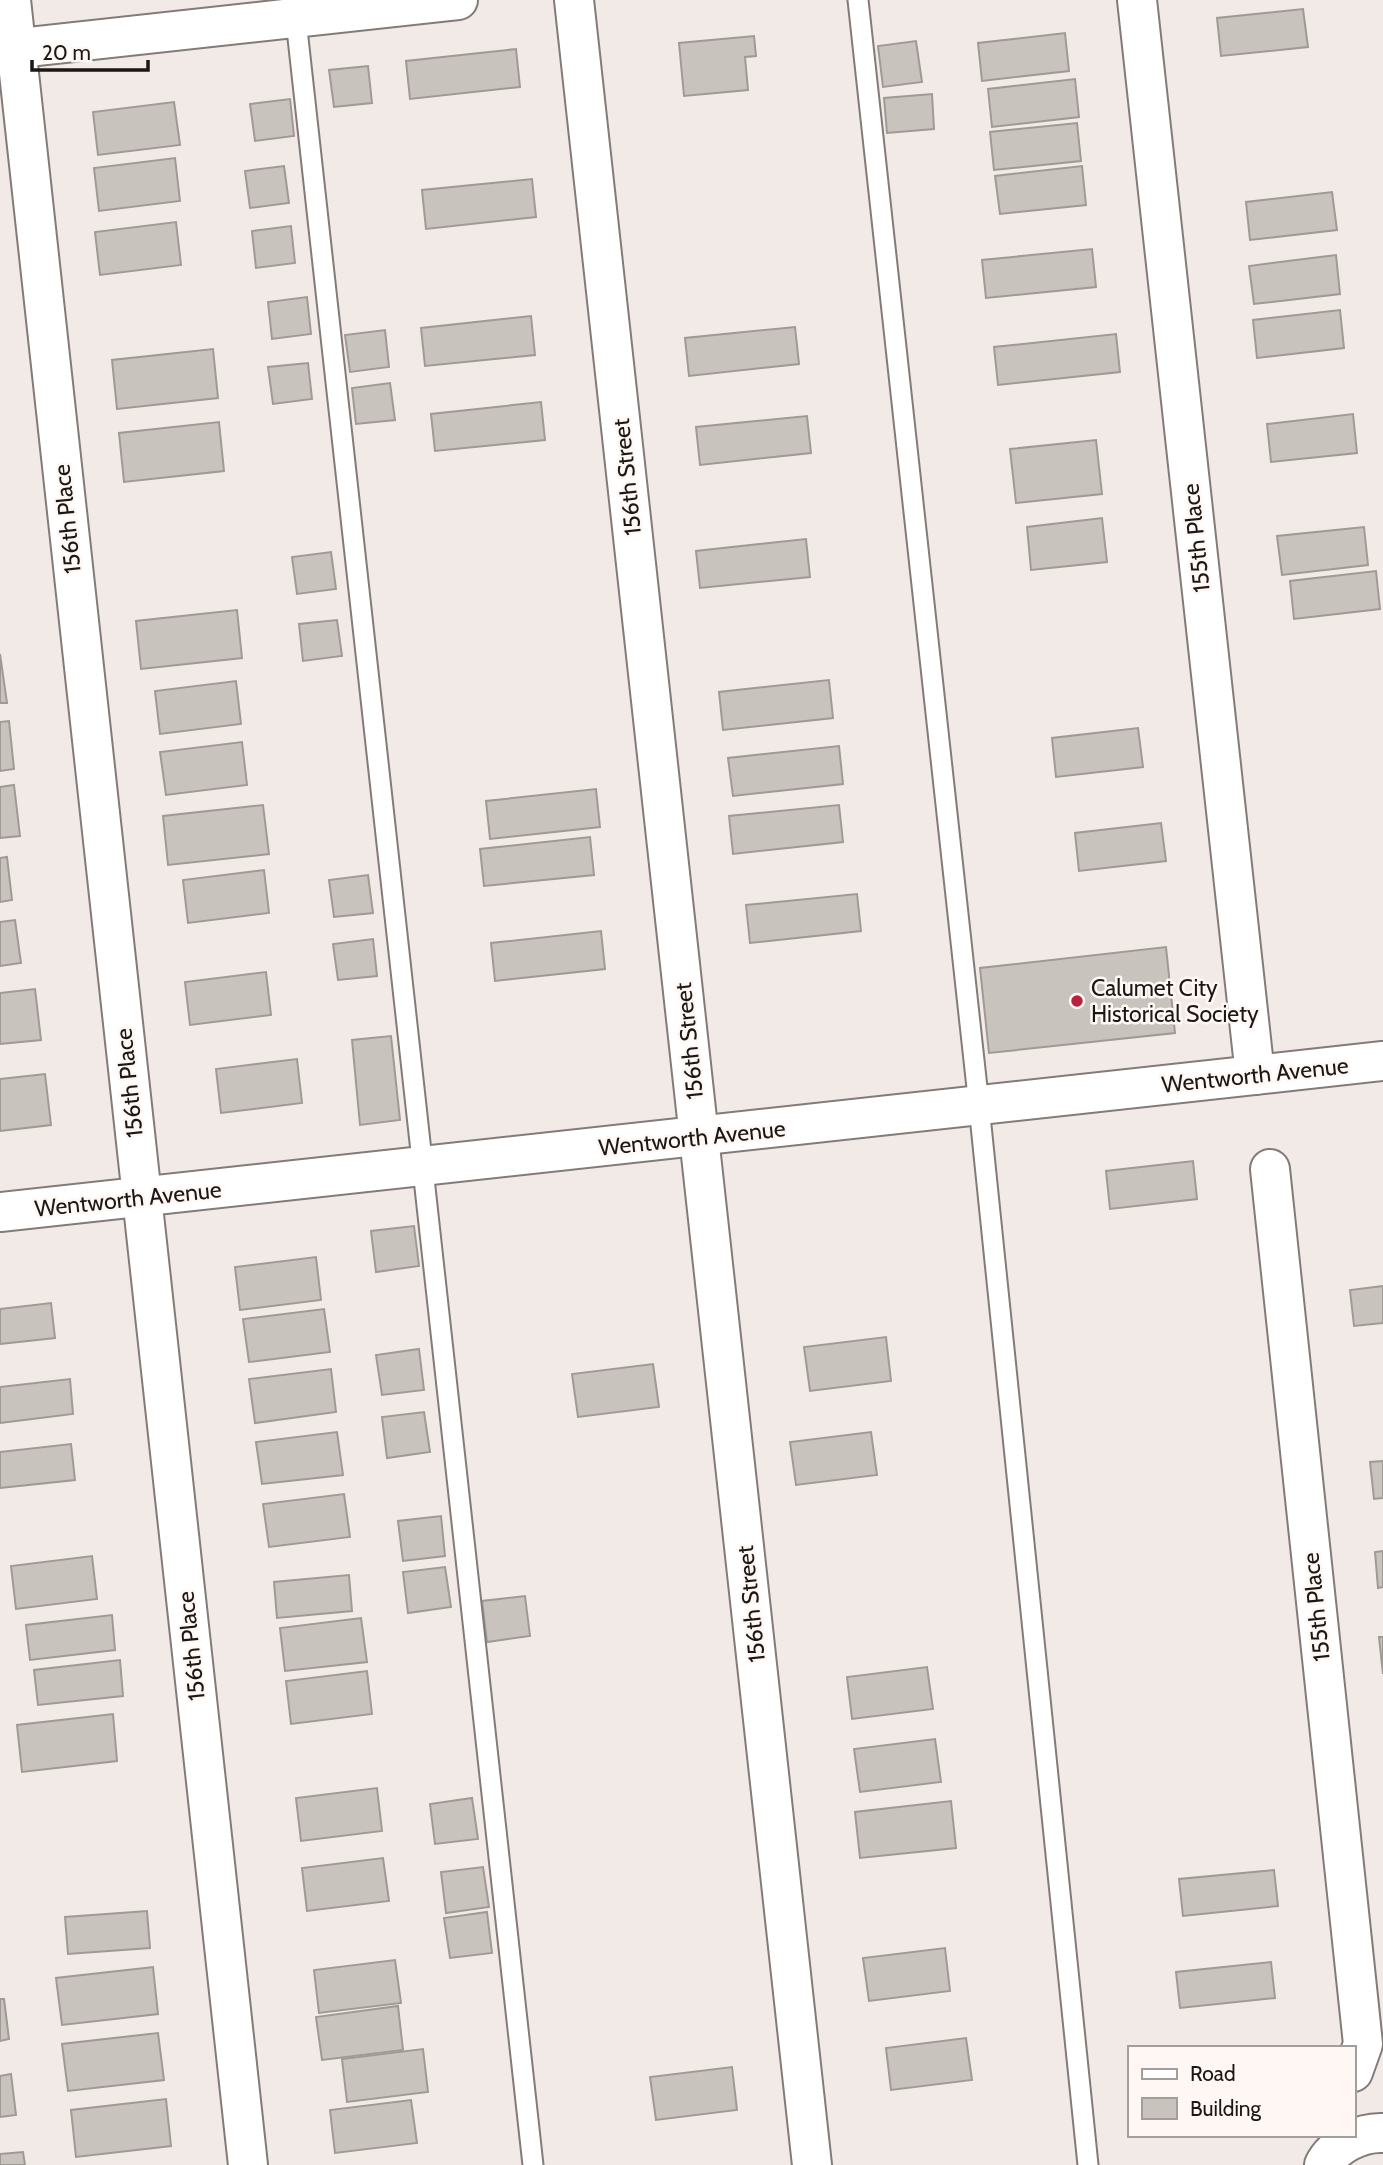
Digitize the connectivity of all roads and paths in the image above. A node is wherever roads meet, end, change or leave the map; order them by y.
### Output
1 (10, 0) edge
2 (458, 0) edge
3 (574, 0) edge
4 (858, 0) edge
5 (1137, 0) edge
6 (294, 9) edge
7 (8, 49) edge
8 (1383, 1061) edge
9 (1255, 1075) junction
10 (979, 1106) junction
11 (699, 1137) junction
12 (422, 1167) junction
13 (1270, 1169) dead end
14 (142, 1197) junction
15 (0, 1212) edge
16 (1366, 2064) edge
17 (1383, 2133) edge
18 (1329, 2153) edge
19 (248, 2165) edge
20 (533, 2165) edge
21 (812, 2165) edge
22 (1088, 2165) edge

1 - 7 street, 156th Place
2 - 6 street
3 - 11 street, 156th Street
4 - 10 lane
5 - 9 street, 155th Place
6 - 7 street
6 - 12 lane
7 - 14 street, 156th Place
8 - 9 street, Wentworth Avenue
9 - 10 street, Wentworth Avenue
10 - 11 street, Wentworth Avenue
10 - 22 lane
11 - 12 street, Wentworth Avenue
11 - 21 street, 156th Street
12 - 14 street, Wentworth Avenue
12 - 20 lane
13 - 16 street, 155th Place
14 - 15 street, Wentworth Avenue
14 - 19 street, 156th Place
17 - 18 street

